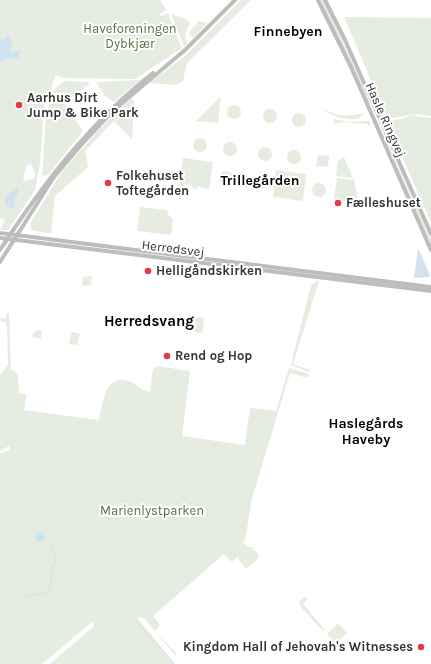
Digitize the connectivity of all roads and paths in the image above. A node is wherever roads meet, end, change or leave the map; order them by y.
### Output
1 (235, 0) edge
2 (318, 0) edge
3 (325, 0) edge
4 (172, 61) junction
5 (0, 233) edge
6 (11, 234) junction
7 (18, 234) junction
8 (431, 234) edge
9 (0, 238) edge
10 (7, 239) junction
11 (14, 240) junction
12 (0, 250) edge
13 (431, 250) edge
14 (0, 262) edge
15 (431, 287) edge
16 (431, 291) edge

1 - 4 street
2 - 13 street, Hasle Ringvej
3 - 8 street, Hasle Ringvej
4 - 6 street
4 - 7 street
5 - 6 street, Herredsvej
6 - 7 street, Herredsvej
6 - 10 street
7 - 11 street
7 - 15 street, Herredsvej
9 - 10 street, Herredsvej
10 - 11 street, Herredsvej
10 - 12 street
11 - 14 street
11 - 16 street, Herredsvej

